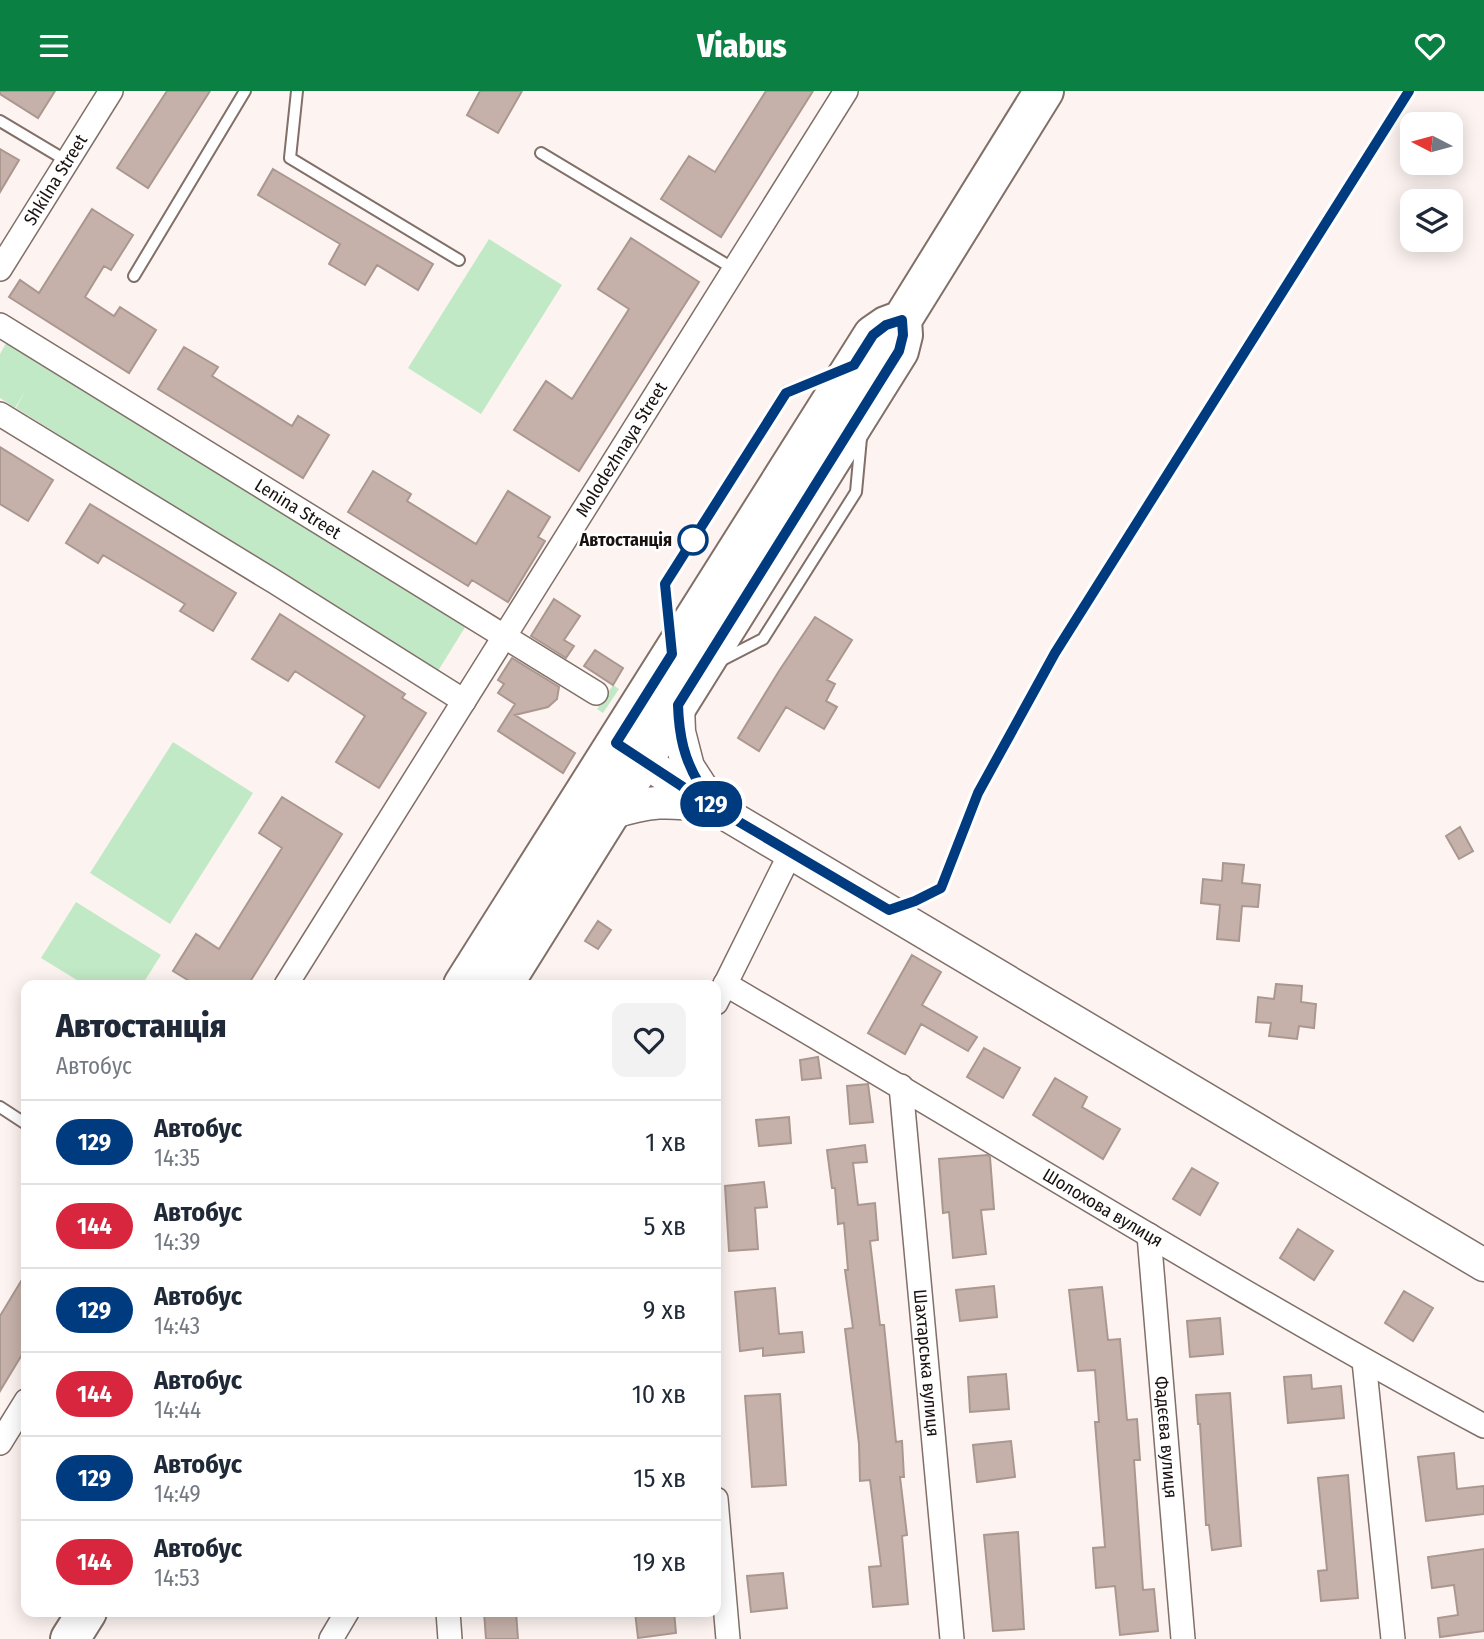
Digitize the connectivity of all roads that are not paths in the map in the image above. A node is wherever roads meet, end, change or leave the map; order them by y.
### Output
1 (111, 91) edge
2 (245, 91) edge
3 (297, 91) edge
4 (846, 91) edge
5 (1044, 91) edge
6 (1409, 91) edge
7 (0, 121) edge
8 (541, 153) dead end
9 (67, 161) junction
10 (459, 260) dead end
11 (0, 269) edge
12 (734, 269) junction
13 (134, 277) dead end
14 (902, 320) junction
15 (0, 325) edge
16 (0, 414) edge
17 (505, 636) junction
18 (686, 662) junction
19 (596, 693) dead end
20 (464, 701) junction
21 (663, 710) junction
22 (630, 752) junction
23 (605, 802) junction
24 (712, 806) junction
25 (791, 852) junction
26 (889, 910) junction
27 (289, 980) edge
28 (467, 980) edge
29 (506, 980) edge
30 (721, 993) edge
31 (901, 1086) junction
32 (0, 1107) edge
33 (21, 1121) edge
34 (1149, 1235) junction
35 (1484, 1265) edge
36 (1364, 1361) junction
37 (21, 1409) edge
38 (1484, 1426) edge
39 (0, 1443) edge
40 (721, 1557) edge
41 (84, 1617) edge
42 (344, 1617) edge
43 (448, 1617) edge
44 (70, 1639) edge
45 (331, 1639) edge
46 (450, 1639) edge
47 (728, 1639) edge
48 (952, 1639) edge
49 (1183, 1639) edge
50 (1393, 1639) edge

1 - 9 street, Shkilna Street
2 - 13 lane
3 - 10 lane
4 - 12 street, Molodezhnaya Street
5 - 14 highway
6 - 26 lane
7 - 9 lane
8 - 12 lane
9 - 11 street, Shkilna Street
12 - 17 street, Molodezhnaya Street
14 - 18 highway
14 - 18 highway
15 - 17 street, Lenina Street
16 - 20 street
17 - 19 street, Lenina Street
17 - 20 street, Molodezhnaya Street
18 - 21 highway
20 - 27 street, Molodezhnaya Street
21 - 22 highway
21 - 24 street
22 - 23 highway
22 - 24 street
23 - 24 street
23 - 28 highway
23 - 29 highway
24 - 25 street
25 - 26 street
25 - 30 street
26 - 35 street
30 - 31 street, Шолохова вулиця
31 - 34 street, Шолохова вулиця
31 - 48 street, Шахтарська вулиця
32 - 33 lane
34 - 36 street, Шолохова вулиця
34 - 49 street, Фадєєва вулиця
36 - 38 street, Шолохова вулиця
36 - 50 street
37 - 39 street
40 - 47 street
41 - 44 highway
42 - 45 street
43 - 46 street

